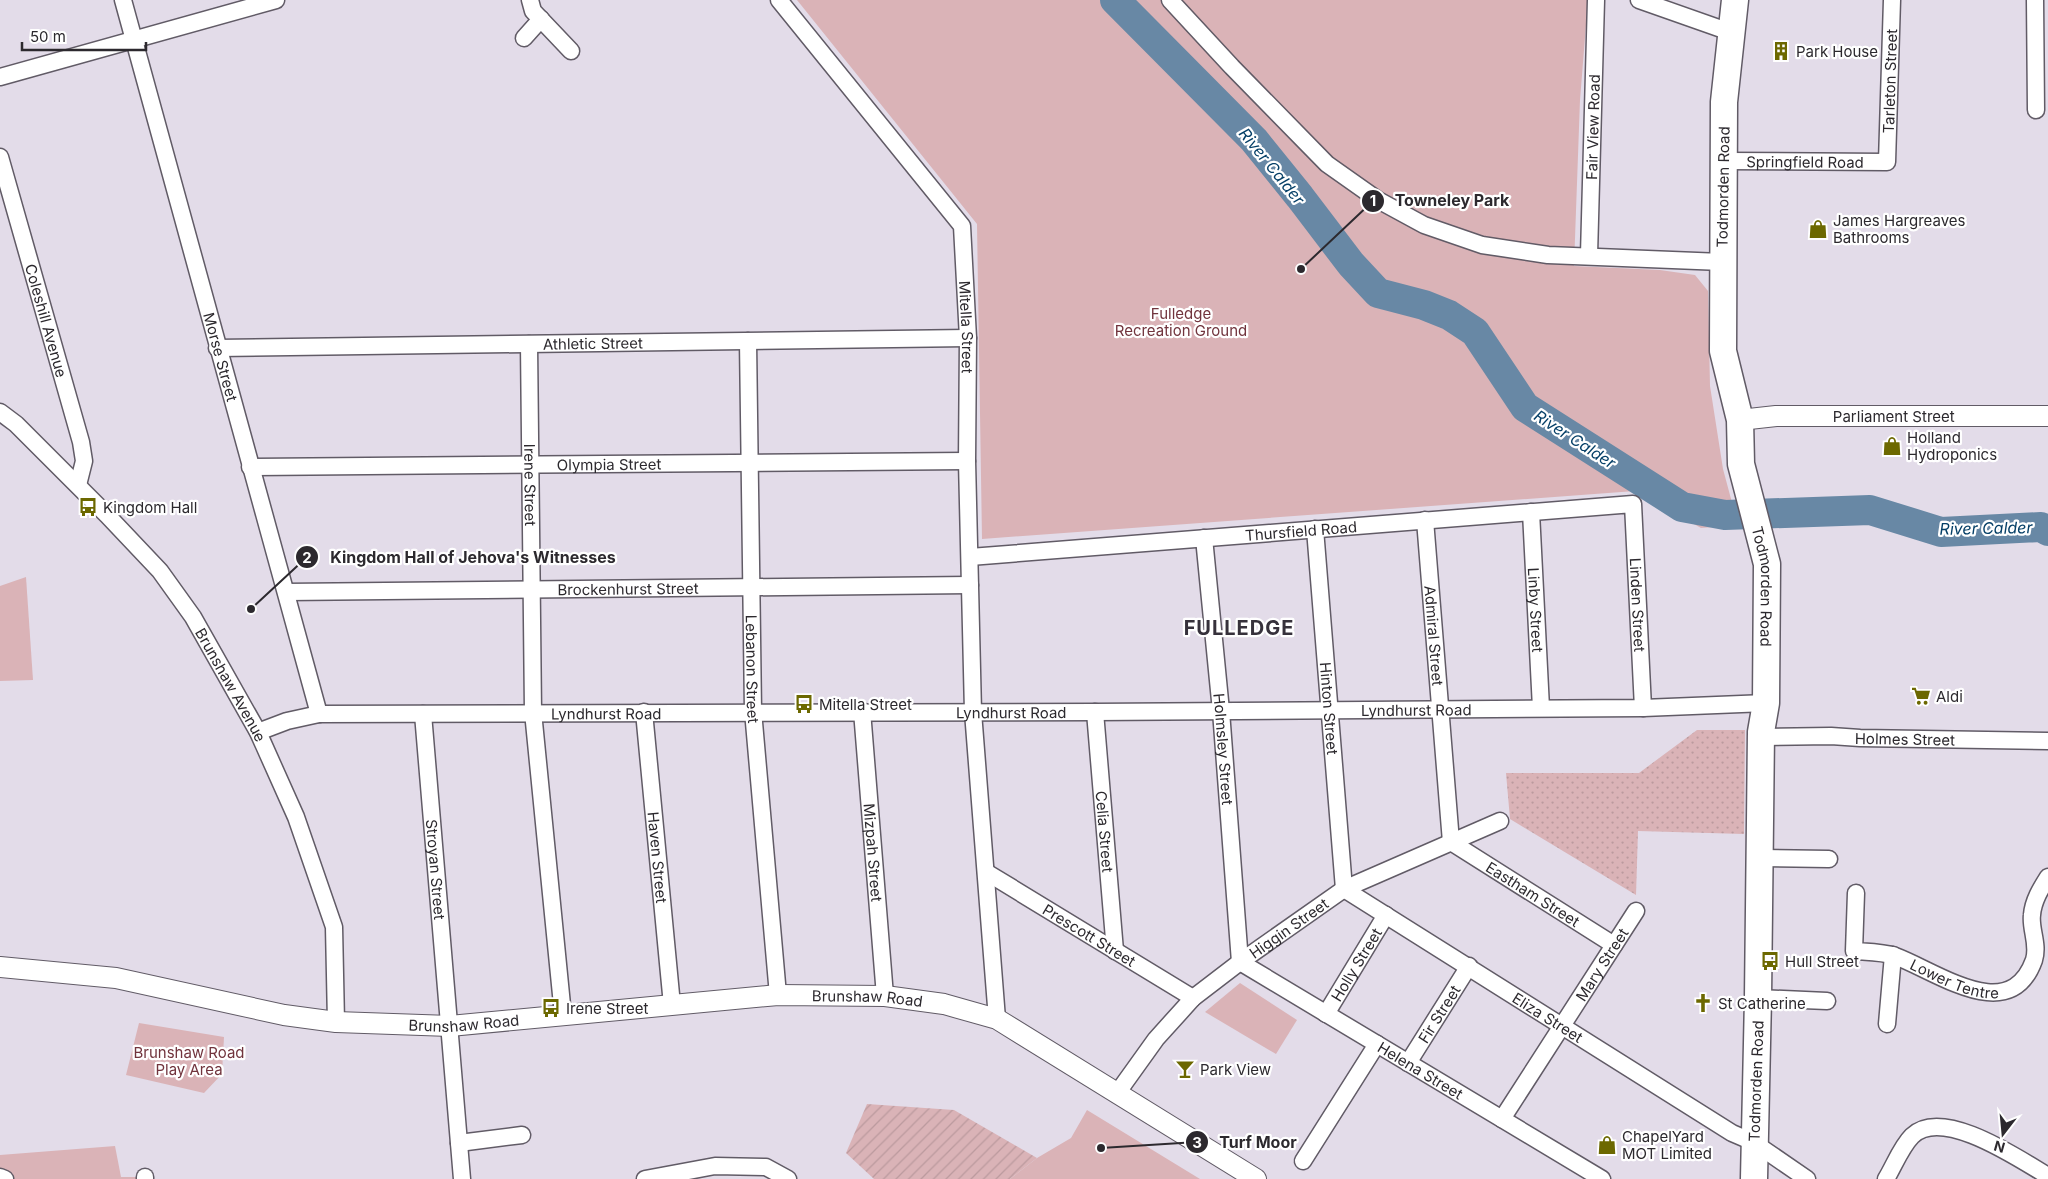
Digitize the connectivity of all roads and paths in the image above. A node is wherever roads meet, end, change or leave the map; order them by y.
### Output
1 (123, 0) edge
2 (276, 0) edge
3 (530, 0) edge
4 (779, 0) edge
5 (1170, 0) edge
6 (1596, 0) edge
7 (1639, 0) edge
8 (1735, 0) edge
9 (1892, 0) edge
10 (2035, 0) edge
11 (541, 20) junction
12 (1730, 32) junction
13 (524, 38) dead end
14 (135, 41) junction
15 (571, 50) dead end
16 (0, 78) edge
17 (2036, 110) dead end
18 (0, 157) edge
19 (1724, 161) junction
20 (1888, 162) joint
21 (1588, 255) junction
22 (1722, 262) junction
23 (968, 338) junction
24 (748, 341) junction
25 (529, 344) junction
26 (217, 348) junction
27 (0, 412) edge
28 (2048, 416) edge
29 (1740, 420) junction
30 (967, 461) junction
31 (750, 463) junction
32 (530, 465) junction
33 (250, 467) junction
34 (78, 485) junction
35 (1633, 504) joint
36 (1532, 512) junction
37 (1425, 520) junction
38 (1315, 529) junction
39 (1204, 538) junction
40 (970, 557) junction
41 (970, 585) junction
42 (751, 587) junction
43 (532, 589) junction
44 (286, 592) junction
45 (1766, 703) junction
46 (1541, 708) junction
47 (1643, 708) junction
48 (1441, 709) junction
49 (1330, 710) junction
50 (753, 711) junction
51 (862, 711) junction
52 (1221, 711) junction
53 (533, 712) junction
54 (644, 712) junction
55 (973, 712) junction
56 (1095, 712) junction
57 (319, 714) junction
58 (423, 714) junction
59 (258, 732) junction
60 (1761, 737) junction
61 (2048, 741) edge
62 (1500, 821) dead end
63 (1451, 842) junction
64 (1760, 858) junction
65 (1829, 858) dead end
66 (986, 872) junction
67 (2048, 876) edge
68 (1344, 889) junction
69 (1856, 892) dead end
70 (1636, 911) dead end
71 (1386, 915) junction
72 (1614, 945) junction
73 (1115, 951) junction
74 (1893, 955) junction
75 (1240, 962) junction
76 (0, 966) edge
77 (1469, 966) junction
78 (778, 995) junction
79 (885, 996) junction
80 (1192, 998) junction
81 (1758, 998) junction
82 (1827, 1001) dead end
83 (672, 1004) junction
84 (1326, 1014) junction
85 (563, 1015) junction
86 (997, 1019) junction
87 (336, 1022) junction
88 (1887, 1024) dead end
89 (1563, 1025) junction
90 (450, 1026) junction
91 (1377, 1044) junction
92 (1408, 1063) junction
93 (1118, 1092) junction
94 (1502, 1119) junction
95 (522, 1136) dead end
96 (1753, 1142) junction
97 (459, 1143) junction
98 (1303, 1161) dead end
99 (2048, 1176) edge
100 (0, 1177) edge
101 (5, 1179) edge
102 (462, 1179) edge
103 (644, 1179) edge
104 (788, 1179) edge
105 (1256, 1179) edge
106 (1602, 1179) edge
107 (1754, 1179) edge
108 (1807, 1179) edge
109 (1886, 1179) edge

1 - 14 street, Morse Street
2 - 14 street
3 - 11 street
4 - 23 street, Mitella Street
5 - 21 street
6 - 21 street, Fair View Road
7 - 12 street
8 - 12 highway, Todmorden Road
9 - 20 street, Tarleton Street
10 - 17 street
11 - 13 street
11 - 15 street
12 - 19 highway, Todmorden Road
14 - 16 street
14 - 26 street, Morse Street
18 - 34 street, Coleshill Avenue
19 - 20 street, Springfield Road
19 - 22 highway, Todmorden Road
21 - 22 street
22 - 29 highway, Todmorden Road
23 - 24 street, Athletic Street
23 - 30 street, Mitella Street
24 - 25 street, Athletic Street
24 - 31 street, Lebanon Street
25 - 26 street, Athletic Street
25 - 32 street, Irene Street
26 - 33 street, Morse Street
27 - 34 street, Brunshaw Avenue
28 - 29 street, Parliament Street
29 - 45 highway, Todmorden Road
30 - 31 street, Olympia Street
30 - 40 street, Mitella Street
31 - 32 street, Olympia Street
31 - 42 street, Lebanon Street
32 - 33 street, Olympia Street
32 - 43 street, Irene Street
33 - 44 street, Morse Street
34 - 59 street, Brunshaw Avenue
35 - 36 street, Thursfield Road
35 - 47 street, Linden Street
36 - 37 street, Thursfield Road
36 - 46 street, Linby Street
37 - 38 street, Thursfield Road
37 - 48 street, Admiral Street
38 - 39 street, Thursfield Road
38 - 49 street, Hinton Street
39 - 40 street, Thursfield Road
39 - 52 street, Holmsley Street
40 - 41 street, Mitella Street
41 - 42 street, Brockenhurst Street
41 - 55 street, Mitella Street
42 - 43 street, Brockenhurst Street
42 - 50 street, Lebanon Street
43 - 44 street, Brockenhurst Street
43 - 53 street, Irene Street
44 - 57 street, Morse Street
45 - 47 street, Lyndhurst Road
45 - 60 highway, Todmorden Road
46 - 47 street, Lyndhurst Road
46 - 48 street, Lyndhurst Road
48 - 49 street, Lyndhurst Road
48 - 63 street, Admiral Street
49 - 52 street, Lyndhurst Road
49 - 68 street, Hinton Street
50 - 51 street, Lyndhurst Road
50 - 54 street, Lyndhurst Road
50 - 78 street, Lebanon Street
51 - 55 street, Lyndhurst Road
51 - 79 street, Mizpah Street
52 - 56 street, Lyndhurst Road
52 - 75 street, Holmsley Street
53 - 54 street, Lyndhurst Road
53 - 58 street, Lyndhurst Road
53 - 85 street, Irene Street
54 - 83 street, Haven Street
55 - 56 street, Lyndhurst Road
55 - 66 street, Mitella Street
56 - 73 street, Celia Street
57 - 58 street, Lyndhurst Road
57 - 59 street, Lyndhurst Road
58 - 90 street, Stroyan Street
59 - 87 street, Brunshaw Avenue
60 - 61 street, Holmes Street
60 - 64 highway, Todmorden Road
62 - 63 street, Higgin Street
63 - 68 street, Higgin Street
63 - 72 street, Eastham Street
64 - 65 street
64 - 81 highway, Todmorden Road
66 - 73 street, Prescott Street
66 - 86 street, Mitella Street
67 - 74 street, Lower Tentre
68 - 71 street, Eliza Street
68 - 75 street, Higgin Street
69 - 74 street, Lower Tentre
70 - 72 street, Mary Street
71 - 77 street, Eliza Street
71 - 84 street, Holly Street
72 - 89 street, Mary Street
73 - 80 street, Prescott Street
74 - 88 street
75 - 80 street, Higgin Street
75 - 84 street, Helena Street
76 - 87 street, Brunshaw Road
77 - 89 street, Eliza Street
77 - 92 street, Fir Street
78 - 79 street, Brunshaw Road
78 - 83 street, Brunshaw Road
79 - 86 street, Brunshaw Road
80 - 93 street, Higgin Street
81 - 82 street
81 - 96 highway, Todmorden Road
83 - 85 street, Brunshaw Road
84 - 91 street, Helena Street
85 - 90 street, Brunshaw Road
86 - 93 street, Brunshaw Road
87 - 90 street, Brunshaw Road
89 - 94 street, Mary Street
89 - 96 street, Eliza Street
90 - 97 street, Stroyan Street
91 - 92 street, Helena Street
91 - 98 street
92 - 94 street, Helena Street
93 - 105 street, Brunshaw Road
94 - 106 street, Helena Street
95 - 97 street
96 - 107 highway, Todmorden Road
96 - 108 street, Eliza Street
97 - 102 street, Stroyan Street
99 - 109 street
100 - 101 street
103 - 104 street

